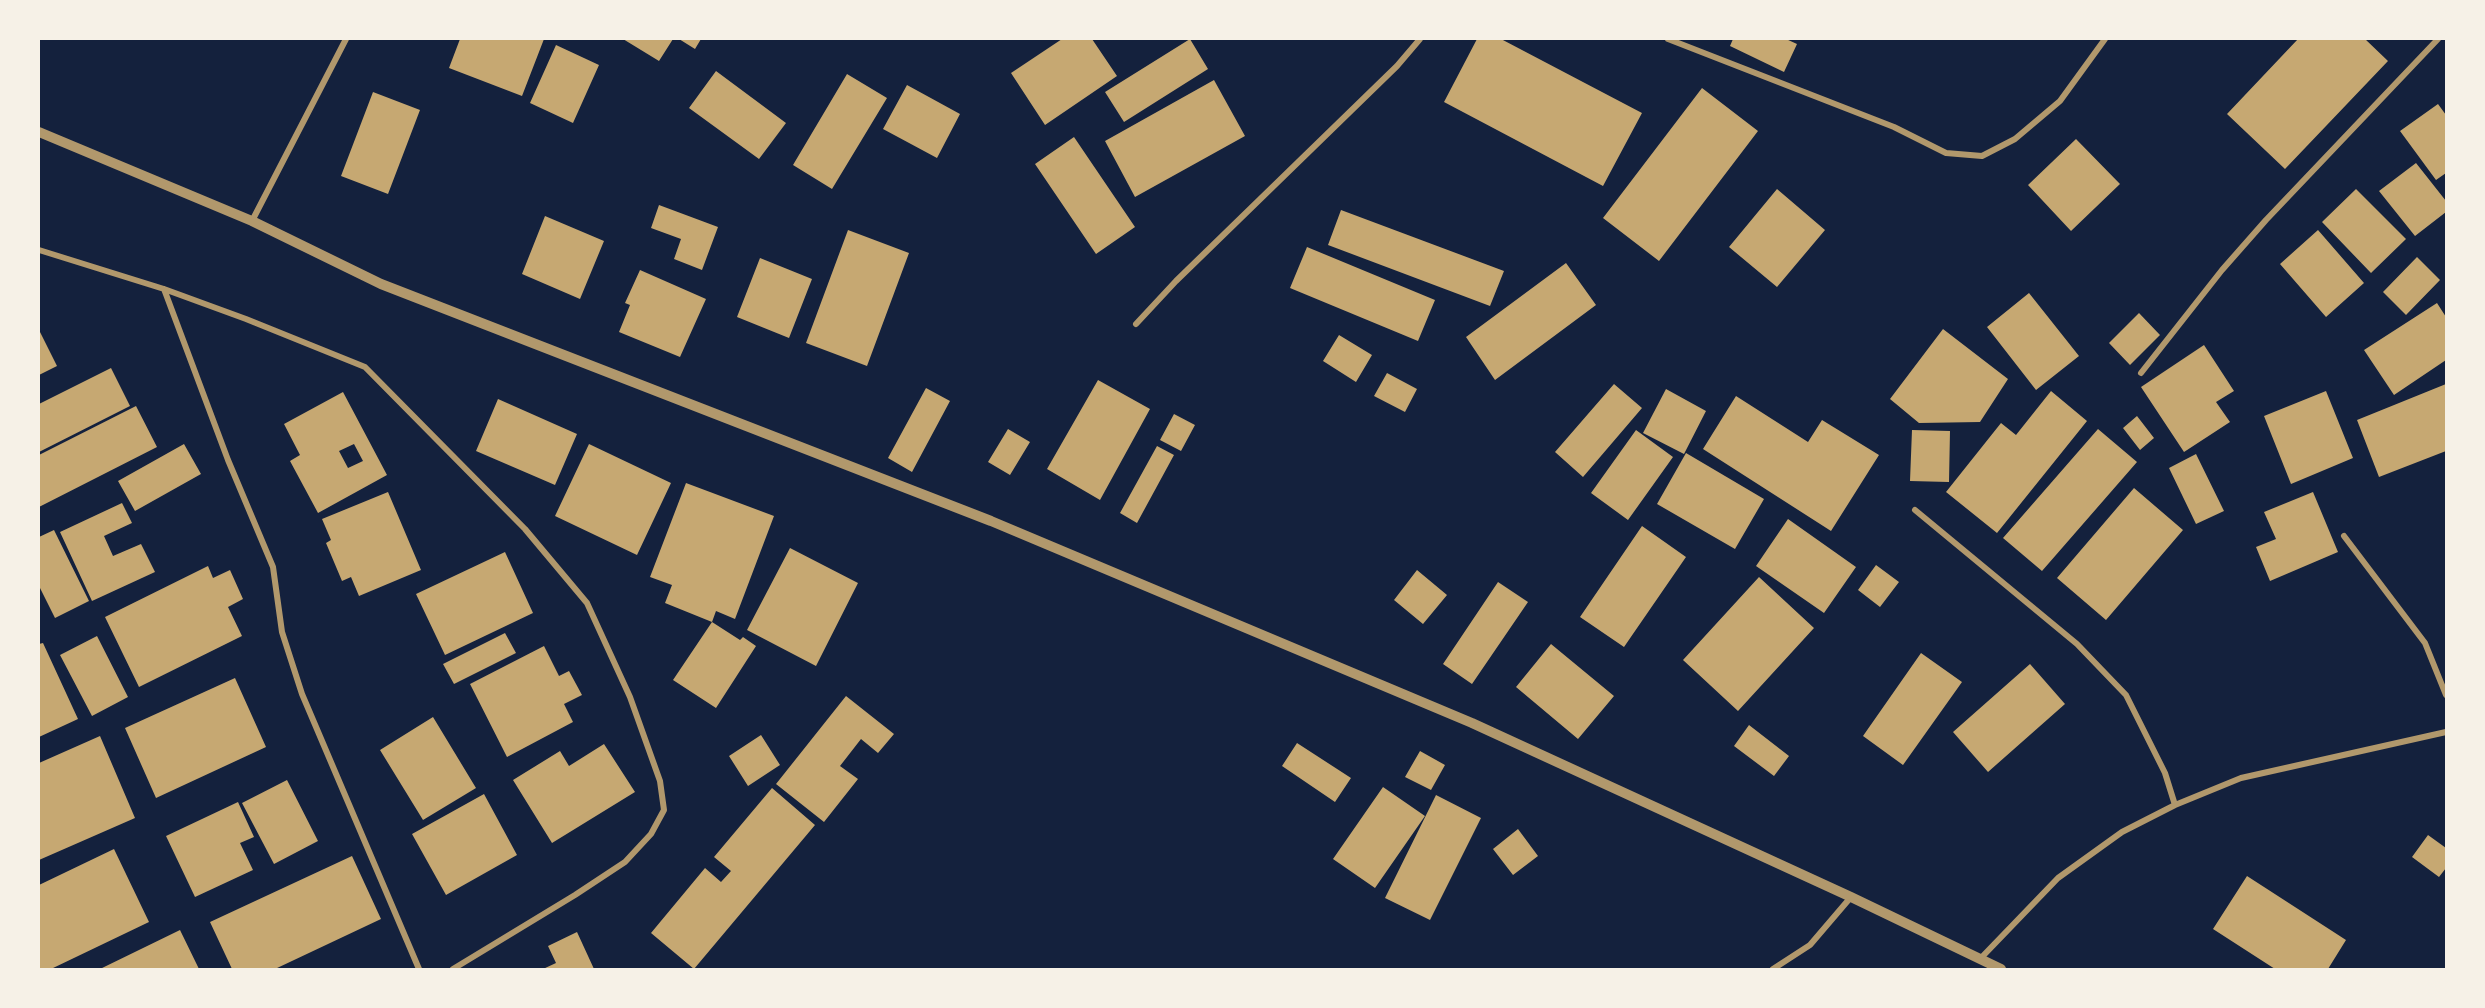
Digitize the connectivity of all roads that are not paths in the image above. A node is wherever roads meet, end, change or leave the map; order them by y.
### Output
1 (346, 39) edge
2 (1420, 39) edge
3 (1668, 39) edge
4 (2104, 39) edge
5 (2438, 39) edge
6 (39, 132) edge
7 (252, 221) junction
8 (39, 250) edge
9 (164, 289) junction
10 (1136, 324) dead end
11 (2141, 373) dead end
12 (1915, 510) dead end
13 (2344, 536) dead end
14 (2446, 695) edge
15 (2446, 732) edge
16 (2175, 805) junction
17 (1851, 897) junction
18 (1979, 960) junction
19 (419, 969) edge
20 (453, 969) edge
21 (1773, 969) edge
22 (2001, 969) edge

1 - 7 street
2 - 10 street
3 - 4 street
5 - 11 street
6 - 7 street
7 - 17 street
8 - 9 street
9 - 19 street
9 - 20 street
12 - 16 street
13 - 14 street
15 - 16 street
16 - 18 street
17 - 18 street
17 - 21 street
18 - 22 street

